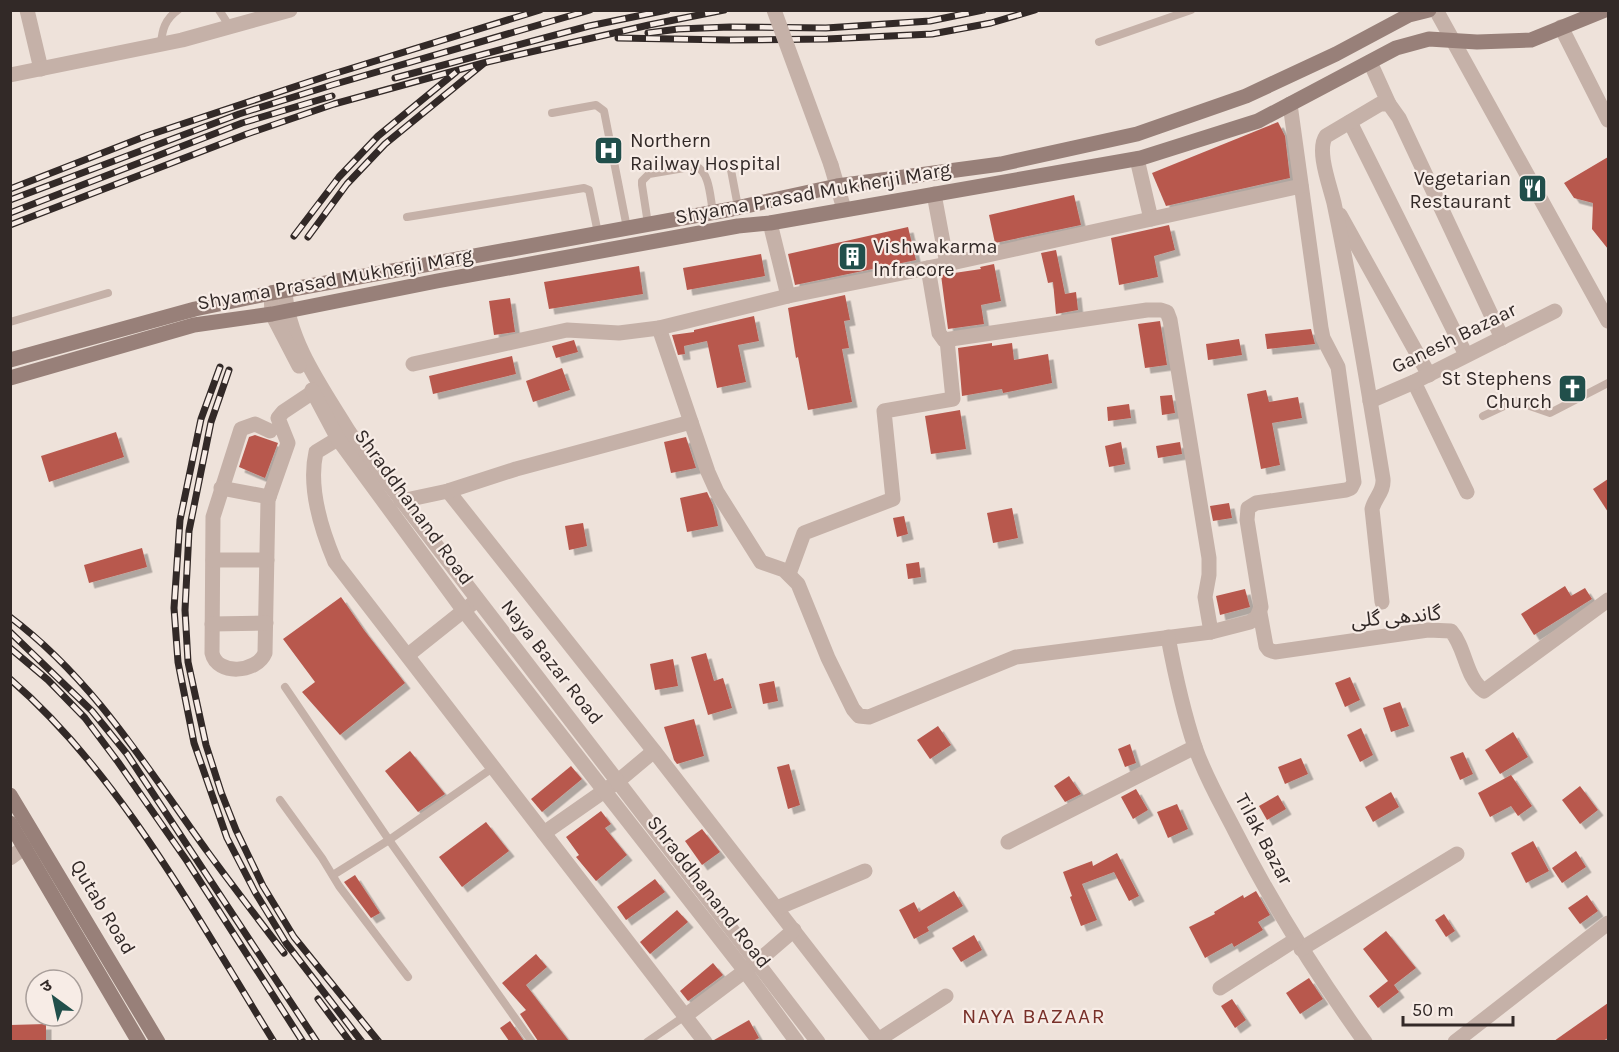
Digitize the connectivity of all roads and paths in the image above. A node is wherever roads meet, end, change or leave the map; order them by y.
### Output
1 (27, 10) edge
2 (178, 10) edge
3 (219, 10) edge
4 (290, 10) edge
5 (774, 10) edge
6 (1191, 10) edge
7 (1429, 10) edge
8 (1436, 10) edge
9 (1605, 10) edge
10 (230, 27) junction
11 (1560, 27) junction
12 (1453, 40) junction
13 (1099, 42) dead end
14 (161, 44) junction
15 (1370, 62) junction
16 (41, 69) junction
17 (10, 75) edge
18 (1290, 104) junction
19 (1389, 104) junction
20 (552, 113) dead end
21 (1608, 120) edge
22 (1350, 122) junction
23 (1137, 159) junction
24 (731, 170) dead end
25 (837, 186) junction
26 (1301, 186) junction
27 (934, 194) junction
28 (1334, 204) junction
29 (735, 208) junction
30 (844, 209) junction
31 (713, 212) junction
32 (407, 217) dead end
33 (1151, 219) junction
34 (770, 223) junction
35 (648, 224) junction
36 (738, 226) junction
37 (627, 228) junction
38 (598, 233) junction
39 (947, 264) junction
40 (928, 268) junction
41 (278, 292) junction
42 (108, 293) dead end
43 (788, 296) junction
44 (1555, 311) dead end
45 (279, 312) junction
46 (1608, 321) edge
47 (10, 322) edge
48 (659, 328) junction
49 (1502, 338) junction
50 (947, 340) junction
51 (1466, 355) junction
52 (10, 360) edge
53 (413, 364) dead end
54 (1429, 375) junction
55 (10, 378) edge
56 (1414, 382) junction
57 (1608, 383) edge
58 (313, 392) junction
59 (1370, 401) junction
60 (1483, 416) dead end
61 (691, 422) junction
62 (270, 431) dead end
63 (343, 435) junction
64 (221, 488) junction
65 (448, 491) junction
66 (1467, 492) dead end
67 (269, 497) junction
68 (400, 501) junction
69 (213, 560) junction
70 (267, 560) junction
71 (789, 574) junction
72 (477, 600) junction
73 (1608, 600) edge
74 (1382, 602) dead end
75 (464, 611) junction
76 (1260, 613) junction
77 (266, 623) junction
78 (212, 624) junction
79 (1211, 632) junction
80 (1168, 637) junction
81 (408, 655) junction
82 (285, 687) dead end
83 (1195, 747) junction
84 (654, 751) junction
85 (494, 767) junction
86 (617, 782) junction
87 (604, 792) junction
88 (10, 795) edge
89 (280, 800) dead end
90 (10, 823) edge
91 (544, 833) junction
92 (389, 840) junction
93 (1008, 842) dead end
94 (18, 848) edge
95 (1458, 854) dead end
96 (10, 858) edge
97 (865, 871) dead end
98 (333, 875) junction
99 (777, 908) junction
100 (1608, 922) edge
101 (794, 930) junction
102 (1298, 945) junction
103 (758, 962) junction
104 (745, 971) junction
105 (408, 977) dead end
106 (1220, 988) dead end
107 (946, 996) dead end
108 (685, 1016) junction
109 (140, 1041) edge
110 (158, 1041) edge
111 (532, 1041) edge
112 (647, 1041) edge
113 (705, 1041) edge
114 (797, 1041) edge
115 (818, 1041) edge
116 (879, 1041) edge
117 (1365, 1041) edge
118 (1455, 1041) edge

1 - 16 street
2 - 14 lane
3 - 10 lane
4 - 10 street
5 - 25 street, bridge
6 - 13 lane
7 - 25 main road, Shyama Prasad Mukherji Marg
8 - 12 street
9 - 11 main road, Shyama Prasad Mukherji Marg
10 - 14 street
11 - 12 main road, Shyama Prasad Mukherji Marg
11 - 21 street
12 - 15 main road, Shyama Prasad Mukherji Marg
12 - 46 street
14 - 16 street
15 - 18 main road, Shyama Prasad Mukherji Marg
15 - 19 street
16 - 17 street
18 - 23 main road, Shyama Prasad Mukherji Marg
18 - 26 street
19 - 22 street
19 - 49 street
20 - 37 lane
22 - 28 street
22 - 51 street
23 - 27 main road, Shyama Prasad Mukherji Marg
23 - 33 street
24 - 29 lane
25 - 29 main road, Shyama Prasad Mukherji Marg
25 - 30 street
26 - 33 street
26 - 76 street
27 - 30 main road, Shyama Prasad Mukherji Marg
27 - 39 street
28 - 54 street
28 - 59 street
29 - 31 main road, Shyama Prasad Mukherji Marg
29 - 36 main road
30 - 34 main road, Shyama Prasad Mukherji Marg
31 - 35 main road, Shyama Prasad Mukherji Marg
31 - 35 lane
32 - 38 lane
33 - 39 street
34 - 36 main road, Shyama Prasad Mukherji Marg
34 - 43 street
35 - 37 main road, Shyama Prasad Mukherji Marg
36 - 45 main road, Shyama Prasad Mukherji Marg
37 - 38 main road, Shyama Prasad Mukherji Marg
38 - 41 main road, Shyama Prasad Mukherji Marg
39 - 40 street
40 - 43 street
40 - 50 street
41 - 45 street, Naya Bazar Road
41 - 52 main road, Shyama Prasad Mukherji Marg
42 - 47 lane
43 - 48 street
44 - 49 street, Ganesh Bazaar
45 - 55 main road, Shyama Prasad Mukherji Marg
45 - 58 street, Shraddhanand Road
45 - 63 street, Naya Bazar Road
48 - 53 street
48 - 61 street
49 - 51 street, Ganesh Bazaar
50 - 71 street
50 - 79 street
51 - 54 street, Ganesh Bazaar
54 - 56 street, Ganesh Bazaar
56 - 59 street, Ganesh Bazaar
56 - 66 street
57 - 60 lane
58 - 63 street, Shraddhanand Road
58 - 67 street
59 - 74 street
61 - 65 street
61 - 71 street
62 - 64 street
63 - 68 street, Naya Bazar Road
63 - 75 street, Shraddhanand Road
63 - 81 street
64 - 67 street
64 - 69 street
65 - 68 street
65 - 84 street
67 - 70 street
68 - 72 street, Naya Bazar Road
69 - 70 street
69 - 78 street
70 - 77 street
71 - 80 street
72 - 75 street
72 - 86 street, Naya Bazar Road
73 - 76 street, گاندھی گلی
75 - 81 street
75 - 87 street, Shraddhanand Road
76 - 79 street
77 - 78 street
77 - 78 street
79 - 80 street
80 - 83 street, Tilak Bazar
81 - 85 street
82 - 92 lane
83 - 93 street
83 - 102 street, Tilak Bazar
84 - 86 street
84 - 99 street
85 - 91 street
85 - 92 lane
86 - 87 street
86 - 103 street, Naya Bazar Road
87 - 91 street
87 - 104 street, Shraddhanand Road
88 - 110 main road, Qutab Road
89 - 98 lane
90 - 94 main road, Qutab Road
91 - 108 street
92 - 98 lane
92 - 111 lane
94 - 96 street
94 - 109 main road, Qutab Road
95 - 102 street
97 - 99 street
98 - 105 lane
99 - 101 street
100 - 118 street
101 - 103 street
101 - 116 street
102 - 106 street
102 - 117 street, Tilak Bazar
103 - 104 street
103 - 115 street, Naya Bazar Road
104 - 108 street
104 - 114 street, Shraddhanand Road
107 - 116 street
108 - 112 lane
108 - 113 street

